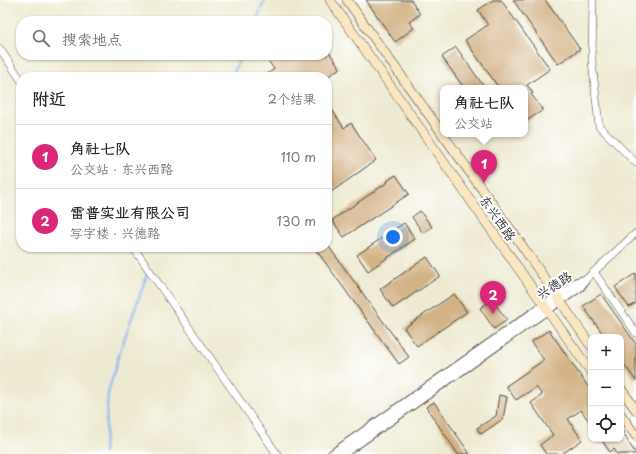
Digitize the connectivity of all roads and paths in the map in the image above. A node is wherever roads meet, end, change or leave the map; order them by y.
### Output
1 (330, 0) edge
2 (347, 0) edge
3 (593, 0) edge
4 (0, 49) edge
5 (16, 73) edge
6 (440, 131) edge
7 (444, 137) edge
8 (636, 162) edge
9 (636, 233) edge
10 (136, 252) edge
11 (594, 272) junction
12 (585, 280) joint
13 (558, 299) junction
14 (546, 308) junction
15 (636, 333) edge
16 (588, 342) edge
17 (590, 370) edge
18 (624, 393) edge
19 (636, 410) edge
20 (624, 419) edge
21 (636, 436) edge
22 (277, 454) edge
23 (332, 454) edge
24 (343, 454) edge

1 - 14 main road, 东兴西路
2 - 6 main road, 东兴西路
3 - 8 street
4 - 5 street
7 - 13 main road, 东兴西路
9 - 11 street
10 - 22 street
11 - 12 street
11 - 15 street
12 - 13 street, 兴德路
13 - 14 street, 兴德路
13 - 16 main road, 东兴西路
14 - 17 main road, 东兴西路
14 - 23 street, 兴德路
14 - 24 street, 兴德路
18 - 19 main road
20 - 21 main road

